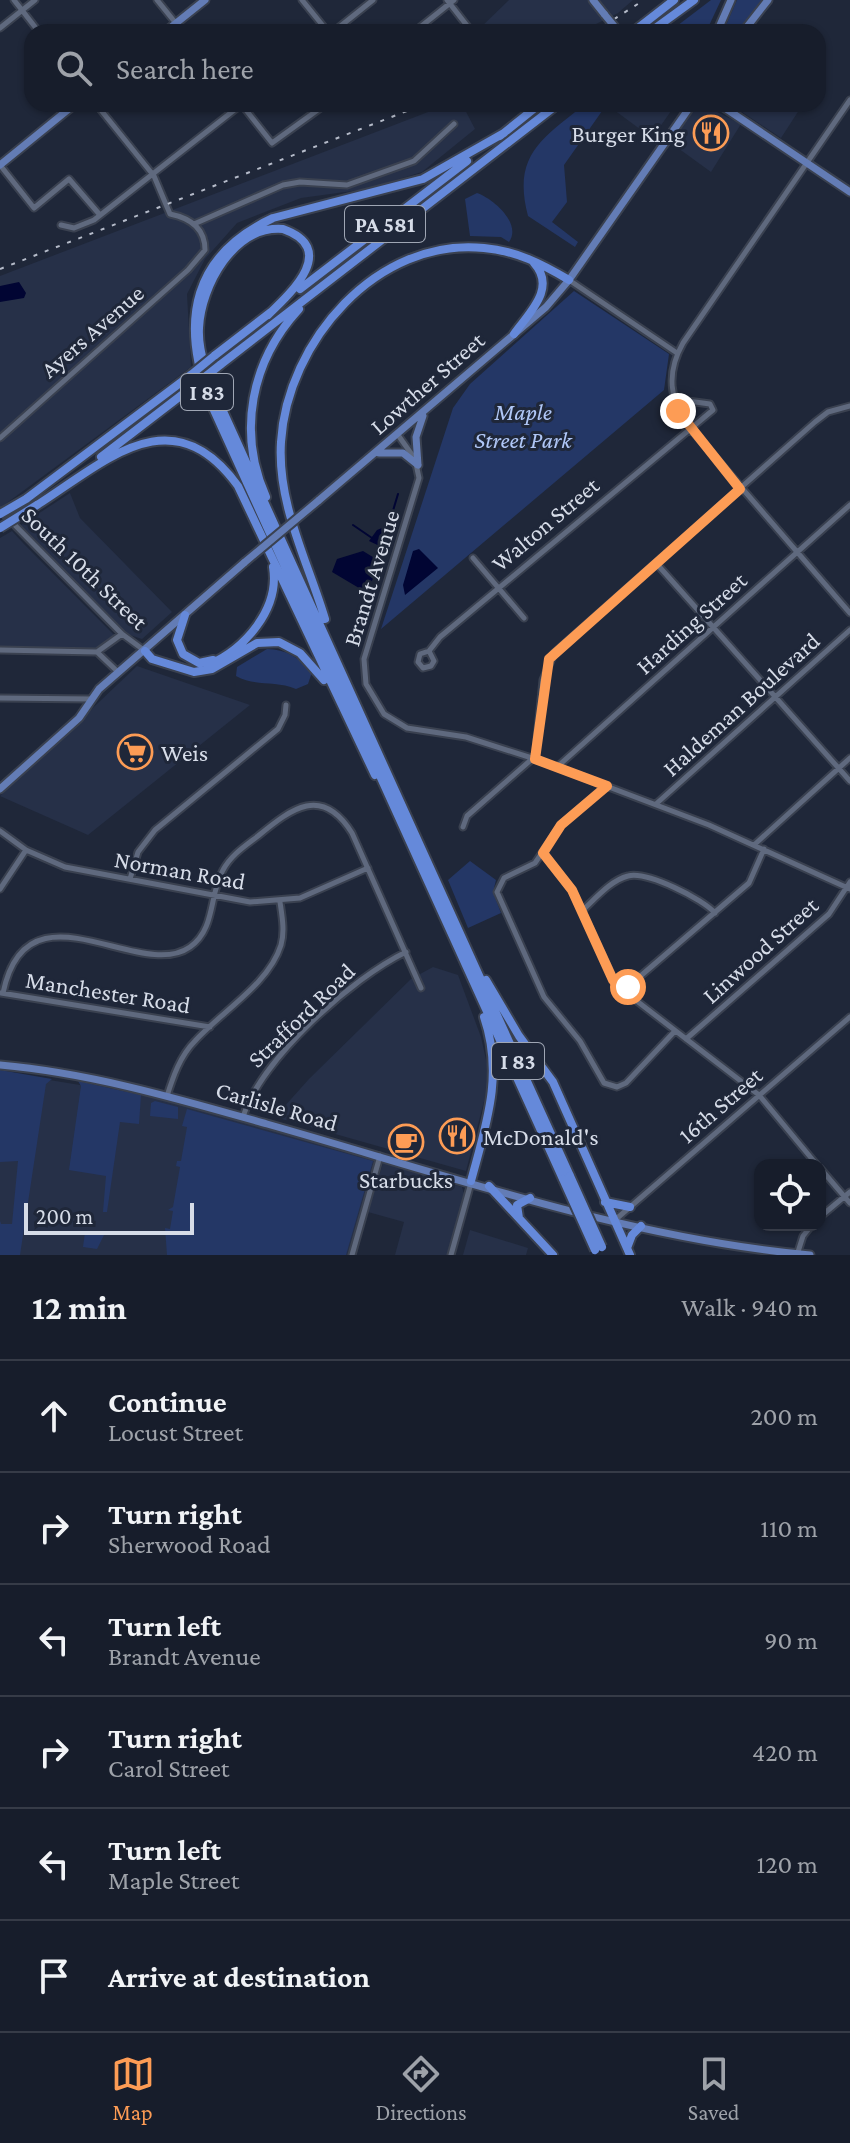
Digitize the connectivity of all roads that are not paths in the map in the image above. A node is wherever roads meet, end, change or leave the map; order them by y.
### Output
1 (14, 0) edge
2 (35, 0) edge
3 (157, 0) edge
4 (205, 0) edge
5 (302, 0) edge
6 (373, 0) edge
7 (593, 0) edge
8 (674, 0) edge
9 (694, 0) edge
10 (731, 0) edge
11 (768, 0) edge
12 (450, 1) edge
13 (22, 10) junction
14 (176, 23) joint
15 (33, 24) edge
16 (324, 24) edge
17 (342, 24) edge
18 (423, 24) edge
19 (466, 24) edge
20 (612, 24) edge
21 (643, 24) edge
22 (661, 24) edge
23 (720, 24) edge
24 (749, 24) edge
25 (0, 28) edge
26 (850, 100) edge
27 (65, 112) edge
28 (102, 112) edge
29 (232, 112) edge
30 (248, 112) edge
31 (315, 112) edge
32 (530, 112) edge
33 (548, 112) edge
34 (686, 112) edge
35 (731, 112) edge
36 (454, 124) dead end
37 (504, 133) junction
38 (807, 163) junction
39 (0, 165) edge
40 (154, 176) junction
41 (850, 192) edge
42 (100, 215) junction
43 (194, 224) junction
44 (61, 225) dead end
45 (524, 256) junction
46 (330, 280) junction
47 (569, 280) junction
48 (268, 315) junction
49 (514, 334) junction
50 (677, 353) junction
51 (673, 399) junction
52 (850, 406) edge
53 (427, 410) junction
54 (689, 427) junction
55 (398, 435) junction
56 (0, 438) edge
57 (377, 453) junction
58 (418, 465) junction
59 (740, 489) junction
60 (46, 499) junction
61 (850, 505) edge
62 (0, 512) edge
63 (273, 520) junction
64 (0, 528) edge
65 (267, 547) junction
66 (796, 553) junction
67 (473, 558) dead end
68 (656, 563) junction
69 (498, 588) junction
70 (850, 613) edge
71 (185, 615) junction
72 (524, 618) dead end
73 (713, 627) junction
74 (850, 630) edge
75 (122, 634) junction
76 (333, 647) junction
77 (0, 650) edge
78 (145, 651) junction
79 (429, 651) dead end
80 (97, 652) junction
81 (221, 657) junction
82 (119, 673) junction
83 (774, 697) junction
84 (0, 698) edge
85 (91, 699) junction
86 (340, 704) junction
87 (286, 705) dead end
88 (534, 758) junction
89 (850, 758) edge
90 (557, 767) junction
91 (839, 768) junction
92 (850, 781) edge
93 (607, 786) junction
94 (0, 789) edge
95 (656, 804) junction
96 (463, 827) dead end
97 (0, 831) edge
98 (754, 845) junction
99 (764, 849) junction
100 (26, 850) junction
101 (543, 853) junction
102 (368, 868) junction
103 (130, 879) junction
104 (848, 886) edge
105 (0, 889) edge
106 (214, 896) junction
107 (280, 902) junction
108 (582, 911) junction
109 (442, 912) junction
110 (715, 913) junction
111 (466, 945) junction
112 (404, 953) junction
113 (471, 978) junction
114 (421, 988) dead end
115 (623, 991) junction
116 (1, 993) edge
117 (850, 1017) edge
118 (210, 1027) junction
119 (675, 1031) junction
120 (686, 1039) junction
121 (0, 1065) edge
122 (759, 1095) junction
123 (167, 1096) junction
124 (243, 1117) junction
125 (380, 1156) junction
126 (812, 1159) edge
127 (826, 1175) edge
128 (566, 1178) junction
129 (471, 1181) junction
130 (489, 1186) junction
131 (850, 1192) edge
132 (844, 1197) junction
133 (530, 1198) junction
134 (604, 1201) junction
135 (850, 1203) edge
136 (630, 1207) junction
137 (826, 1212) edge
138 (519, 1219) junction
139 (614, 1220) junction
140 (641, 1226) junction
141 (807, 1231) edge
142 (600, 1252) edge
143 (628, 1252) edge
144 (797, 1254) edge
145 (352, 1255) edge
146 (451, 1255) edge
147 (553, 1255) edge
148 (810, 1255) edge

1 - 13 street
2 - 13 street
3 - 14 street
4 - 14 main road
5 - 16 street
6 - 17 street
7 - 20 main road, bridge
8 - 21 highway
9 - 22 highway
10 - 23 main road
11 - 24 main road
12 - 18 street
12 - 19 street
13 - 15 street
13 - 25 street
26 - 38 street
27 - 39 main road
28 - 40 street
29 - 40 street
30 - 31 street
32 - 37 highway, I 83
33 - 46 highway, I 83
34 - 47 main road, Lowther Street
35 - 38 main road
36 - 43 street
37 - 48 highway, PA 581
37 - 109 highway, I 83
38 - 41 main road
38 - 50 street
39 - 42 street
40 - 42 street
40 - 43 street
42 - 44 street
43 - 56 street, Ayers Avenue
45 - 47 highway
45 - 49 highway
45 - 76 highway
46 - 60 highway, bridge
46 - 63 highway, I 83
47 - 49 main road, Lowther Street
47 - 50 street
48 - 62 highway, PA 581, bridge
48 - 63 highway
49 - 53 main road, Lowther Street
50 - 51 street
51 - 54 street
51 - 54 street, Walton Street
52 - 59 street
53 - 55 main road, Lowther Street
53 - 58 main road
54 - 59 street
54 - 69 street, Walton Street
55 - 57 main road, Lowther Street
55 - 58 street
57 - 58 main road
57 - 71 main road, Lowther Street, bridge
58 - 88 street, Brandt Avenue
59 - 66 street
59 - 68 street
60 - 64 highway, bridge
60 - 65 highway
61 - 66 street, Harding Street
62 - 75 street, South 10th Street
63 - 76 highway, I 83
65 - 81 highway
65 - 86 highway
66 - 70 street
66 - 73 street, Harding Street
67 - 69 street
68 - 73 street
68 - 88 street
69 - 72 street
69 - 79 street, Walton Street
71 - 78 main road, Lowther Street
71 - 81 highway
73 - 83 street
73 - 90 street, Harding Street
74 - 83 street, Haldeman Boulevard
75 - 78 street, South 10th Street
75 - 80 street
76 - 111 highway, I 83
77 - 80 street
78 - 81 highway
78 - 82 main road, Lowther Street
78 - 86 highway
80 - 82 street
82 - 85 main road, Lowther Street
83 - 91 street
83 - 95 street, Haldeman Boulevard
84 - 85 street
85 - 94 main road, Lowther Street
86 - 109 highway
87 - 103 street
88 - 90 street, Brandt Avenue
88 - 96 street
89 - 91 street
90 - 93 street, Brandt Avenue
91 - 92 street
91 - 98 street
93 - 95 street, Brandt Avenue
93 - 101 street
95 - 98 street, Brandt Avenue
97 - 100 street, Norman Road
98 - 99 street, Brandt Avenue
99 - 104 street, Brandt Avenue
99 - 110 street
100 - 103 street, Norman Road
100 - 105 street
101 - 108 street
101 - 119 street
102 - 106 street
102 - 107 street, Norman Road
102 - 112 street
103 - 106 street, Norman Road
104 - 120 street, Linwood Street
106 - 107 street, Norman Road
106 - 116 street
107 - 118 street
108 - 110 street
108 - 115 street
109 - 113 highway, I 83
110 - 115 street
111 - 128 highway, I 83
111 - 134 highway
112 - 114 street
112 - 124 street, Strafford Road
113 - 128 highway, I 83
113 - 129 highway
115 - 119 street
116 - 118 street, Manchester Road
117 - 122 street, 16th Street
118 - 123 street
119 - 120 street
120 - 122 street
121 - 123 main road, Carlisle Road
122 - 126 street
122 - 136 street, 16th Street
123 - 124 main road, Carlisle Road
124 - 125 main road, Carlisle Road
125 - 129 main road, Carlisle Road
125 - 145 street
127 - 132 street
128 - 142 highway, I 83, bridge
129 - 130 main road, Carlisle Road
129 - 146 street
130 - 133 main road, Carlisle Road
130 - 138 highway
131 - 132 street
132 - 135 street
132 - 137 street
133 - 138 highway
133 - 139 main road, Carlisle Road
134 - 136 highway
134 - 139 highway
136 - 139 street, 16th Street
138 - 147 highway
139 - 140 main road, Carlisle Road
139 - 143 highway
140 - 143 highway
140 - 144 main road, Carlisle Road
141 - 144 street
144 - 148 main road, Carlisle Road

